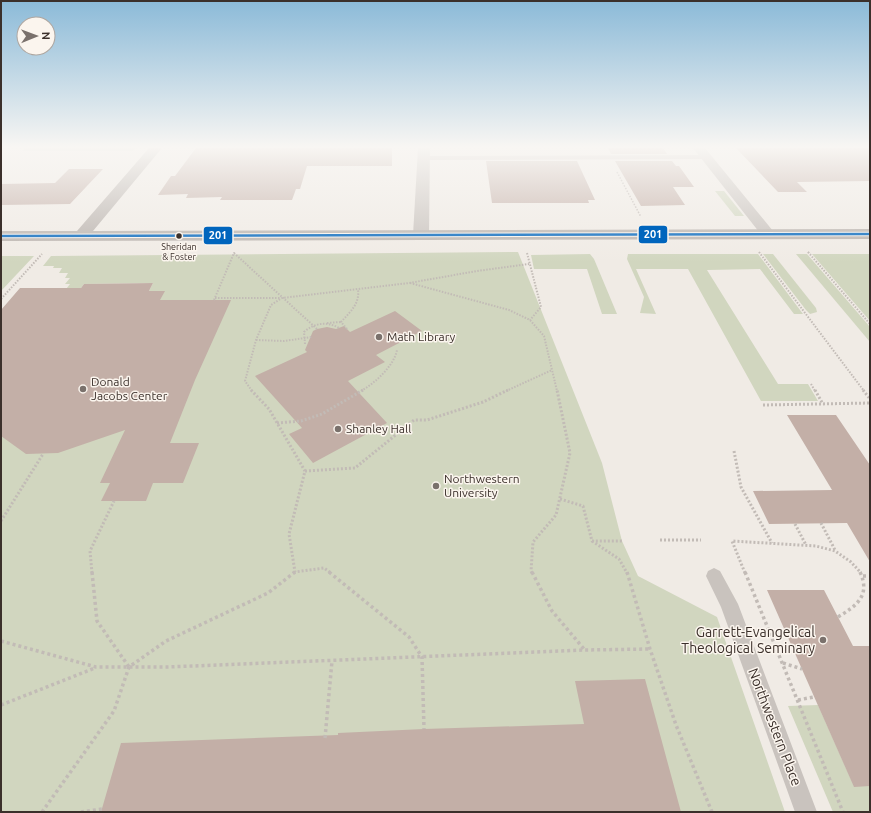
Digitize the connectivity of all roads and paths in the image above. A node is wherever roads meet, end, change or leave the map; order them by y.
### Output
1 (124, 186) edge
2 (423, 186) edge
3 (625, 186) edge
4 (729, 186) edge
5 (642, 217) dead end
6 (768, 234) junction
7 (870, 234) edge
8 (421, 235) junction
9 (1, 236) edge
10 (81, 236) junction
11 (45, 250) dead end
12 (527, 252) dead end
13 (759, 252) dead end
14 (807, 252) dead end
15 (529, 264) junction
16 (409, 283) junction
17 (358, 289) junction
18 (282, 298) junction
19 (1, 299) edge
20 (530, 320) junction
21 (341, 322) junction
22 (324, 323) junction
23 (870, 324) edge
24 (313, 326) junction
25 (339, 328) dead end
26 (317, 329) dead end
27 (347, 329) dead end
28 (312, 337) dead end
29 (304, 339) junction
30 (256, 340) junction
31 (305, 344) dead end
32 (397, 350) dead end
33 (552, 370) junction
34 (811, 384) dead end
35 (870, 399) edge
36 (870, 403) edge
37 (823, 404) junction
38 (764, 405) dead end
39 (277, 423) junction
40 (734, 451) dead end
41 (43, 454) dead end
42 (305, 471) junction
43 (560, 499) junction
44 (114, 501) dead end
45 (1, 521) edge
46 (821, 523) dead end
47 (795, 524) dead end
48 (660, 540) dead end
49 (701, 540) dead end
50 (592, 541) junction
51 (622, 541) dead end
52 (772, 543) junction
53 (806, 545) junction
54 (835, 551) junction
55 (295, 572) junction
56 (714, 576) dead end
57 (863, 576) junction
58 (870, 576) edge
59 (838, 617) dead end
60 (1, 640) edge
61 (650, 649) junction
62 (585, 650) junction
63 (422, 657) junction
64 (332, 661) junction
65 (783, 663) junction
66 (96, 667) junction
67 (129, 667) junction
68 (802, 669) dead end
69 (814, 697) dead end
70 (798, 700) junction
71 (1, 705) edge
72 (424, 729) dead end
73 (325, 738) dead end
74 (102, 809) dead end
75 (42, 812) edge
76 (81, 812) edge
77 (712, 812) edge
78 (806, 812) edge
79 (843, 812) edge

1 - 10 main road
2 - 8 street
3 - 5 path
4 - 6 street
6 - 7 main road
6 - 8 main road
8 - 10 main road
9 - 10 main road
11 - 19 path
12 - 15 path
13 - 35 path
14 - 23 path
15 - 16 path
15 - 20 path
16 - 17 path
16 - 20 path
17 - 18 path
17 - 21 path
18 - 18 path
18 - 24 path
18 - 30 path
20 - 33 path
21 - 22 path
21 - 27 path
22 - 24 path
22 - 25 path
24 - 26 path
24 - 29 path
28 - 29 path
29 - 30 path
29 - 31 path
30 - 39 path
32 - 39 path
33 - 42 path
33 - 43 path
34 - 37 path
36 - 37 path
37 - 38 path
39 - 42 path
40 - 52 path
41 - 45 path
42 - 55 path
43 - 50 path
43 - 62 path
44 - 67 path
46 - 54 path
47 - 53 path
48 - 49 path
50 - 51 path
50 - 61 path
52 - 53 path
52 - 65 path
53 - 54 path
54 - 57 path
55 - 63 path
55 - 67 path
56 - 78 lane, Northwestern Place
57 - 58 path
57 - 59 path
60 - 66 path
61 - 62 path
61 - 77 path
62 - 63 path
63 - 64 path
63 - 72 path
64 - 67 path
64 - 73 path
65 - 68 path
65 - 70 path
66 - 67 path
66 - 71 path
67 - 75 path
69 - 70 path
70 - 79 path
74 - 76 path

